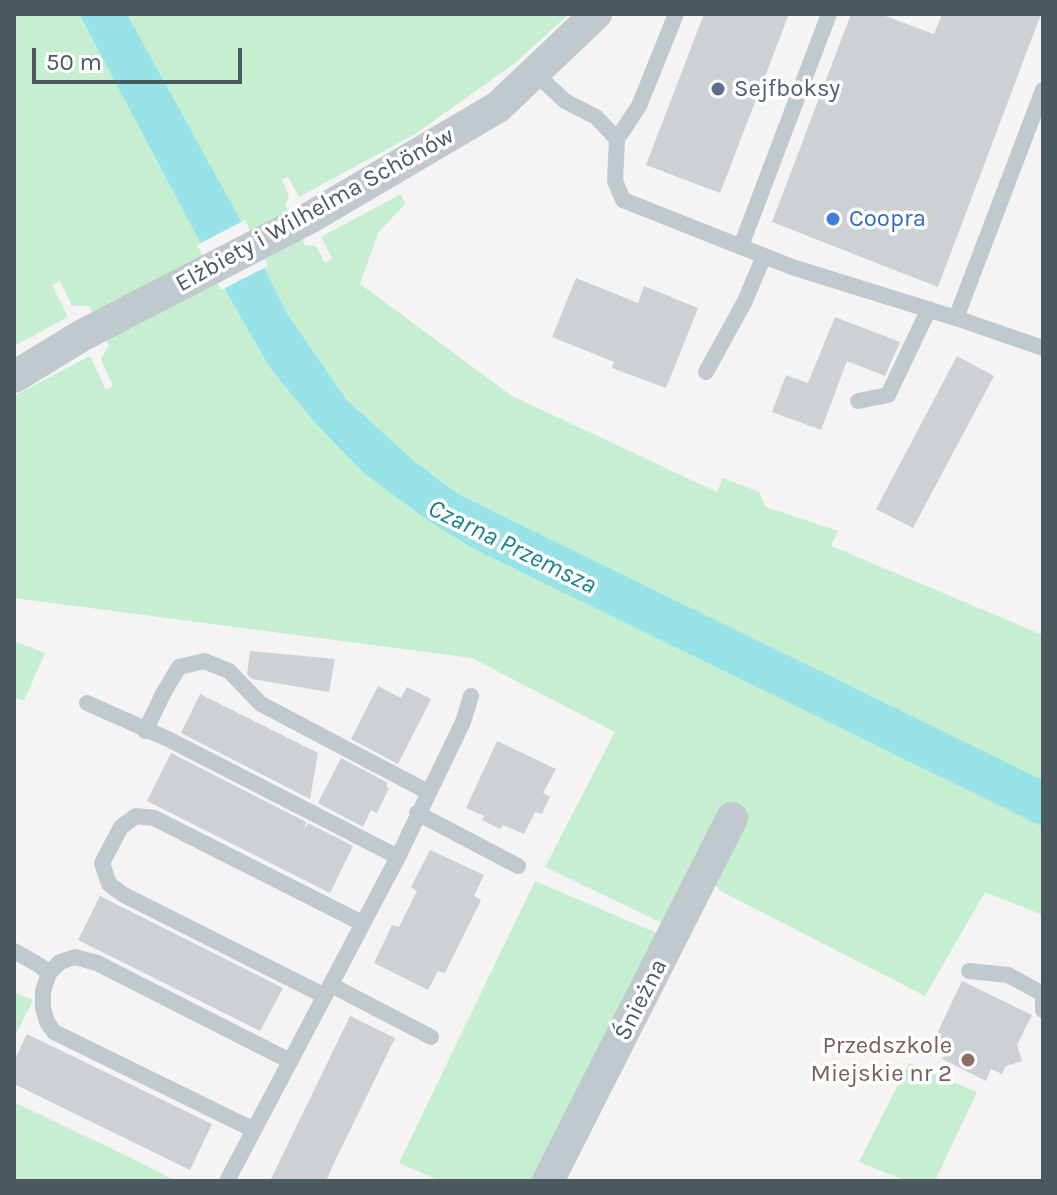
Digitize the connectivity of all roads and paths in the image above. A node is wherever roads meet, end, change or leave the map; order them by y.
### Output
1 (596, 14) edge
2 (676, 14) edge
3 (829, 14) edge
4 (536, 74) junction
5 (1043, 90) edge
6 (617, 139) junction
7 (741, 246) junction
8 (764, 256) junction
9 (929, 309) junction
10 (956, 318) junction
11 (1043, 348) edge
12 (706, 372) dead end
13 (14, 377) edge
14 (858, 401) dead end
15 (471, 696) dead end
16 (87, 703) dead end
17 (145, 731) junction
18 (428, 792) junction
19 (417, 813) junction
20 (732, 818) dead end
21 (398, 857) junction
22 (518, 866) dead end
23 (362, 923) junction
24 (14, 951) edge
25 (969, 971) dead end
26 (49, 973) junction
27 (328, 991) junction
28 (1043, 1010) edge
29 (431, 1037) dead end
30 (290, 1061) junction
31 (254, 1130) junction
32 (227, 1181) edge
33 (548, 1181) edge

1 - 4 street, Elżbiety i Wilhelma Schönów
2 - 6 lane
3 - 7 lane
4 - 6 lane
4 - 13 street, Elżbiety i Wilhelma Schönów
5 - 10 lane
6 - 7 lane
7 - 8 lane
8 - 9 lane
8 - 12 lane
9 - 10 lane
9 - 14 lane
10 - 11 lane
15 - 18 lane
16 - 17 lane
17 - 18 lane
17 - 21 lane
18 - 19 lane
19 - 21 lane
19 - 22 lane
20 - 33 street, Śnieżna
21 - 23 lane
23 - 27 lane
23 - 27 lane
24 - 26 lane
25 - 28 lane
26 - 30 lane
26 - 31 lane
27 - 29 lane
27 - 30 lane
30 - 31 lane
31 - 32 lane

